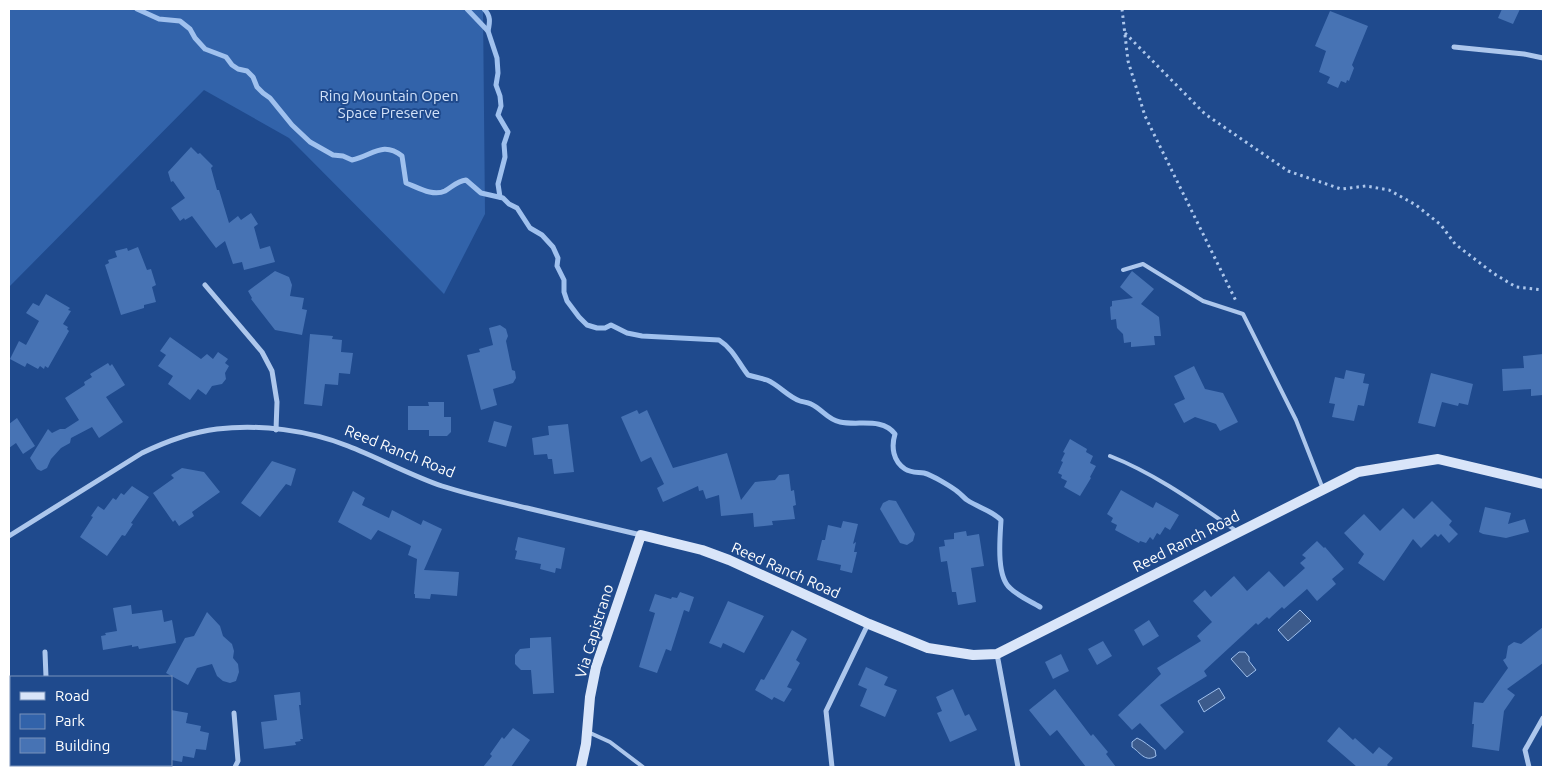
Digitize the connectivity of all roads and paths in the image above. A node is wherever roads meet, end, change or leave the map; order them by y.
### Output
1 (1122, 9) edge
2 (1125, 33) junction
3 (1454, 47) dead end
4 (1543, 58) edge
5 (1123, 270) dead end
6 (205, 285) dead end
7 (1543, 290) edge
8 (1243, 314) junction
9 (276, 430) junction
10 (1110, 456) dead end
11 (1543, 484) edge
12 (1323, 489) junction
13 (1238, 532) junction
14 (641, 535) junction
15 (9, 536) edge
16 (868, 624) junction
17 (45, 652) dead end
18 (997, 654) junction
19 (46, 676) edge
20 (234, 713) dead end
21 (1543, 718) edge
22 (587, 732) junction
23 (234, 767) edge
24 (580, 767) edge
25 (643, 767) edge
26 (832, 767) edge
27 (1018, 767) edge
28 (1529, 767) edge

1 - 2 path
2 - 7 path
2 - 8 path
3 - 4 street
5 - 8 lane
6 - 9 street
8 - 12 lane
9 - 14 street, Reed Ranch Road
9 - 15 street, Reed Ranch Road
10 - 13 lane
11 - 12 street, Reed Ranch Road
12 - 13 street, Reed Ranch Road
13 - 18 street, Reed Ranch Road
14 - 16 street, Reed Ranch Road
14 - 22 street, Via Capistrano
16 - 18 street, Reed Ranch Road
16 - 26 street
17 - 19 street
18 - 27 street
20 - 23 street
21 - 28 street
22 - 24 street, Via Capistrano
22 - 25 lane

